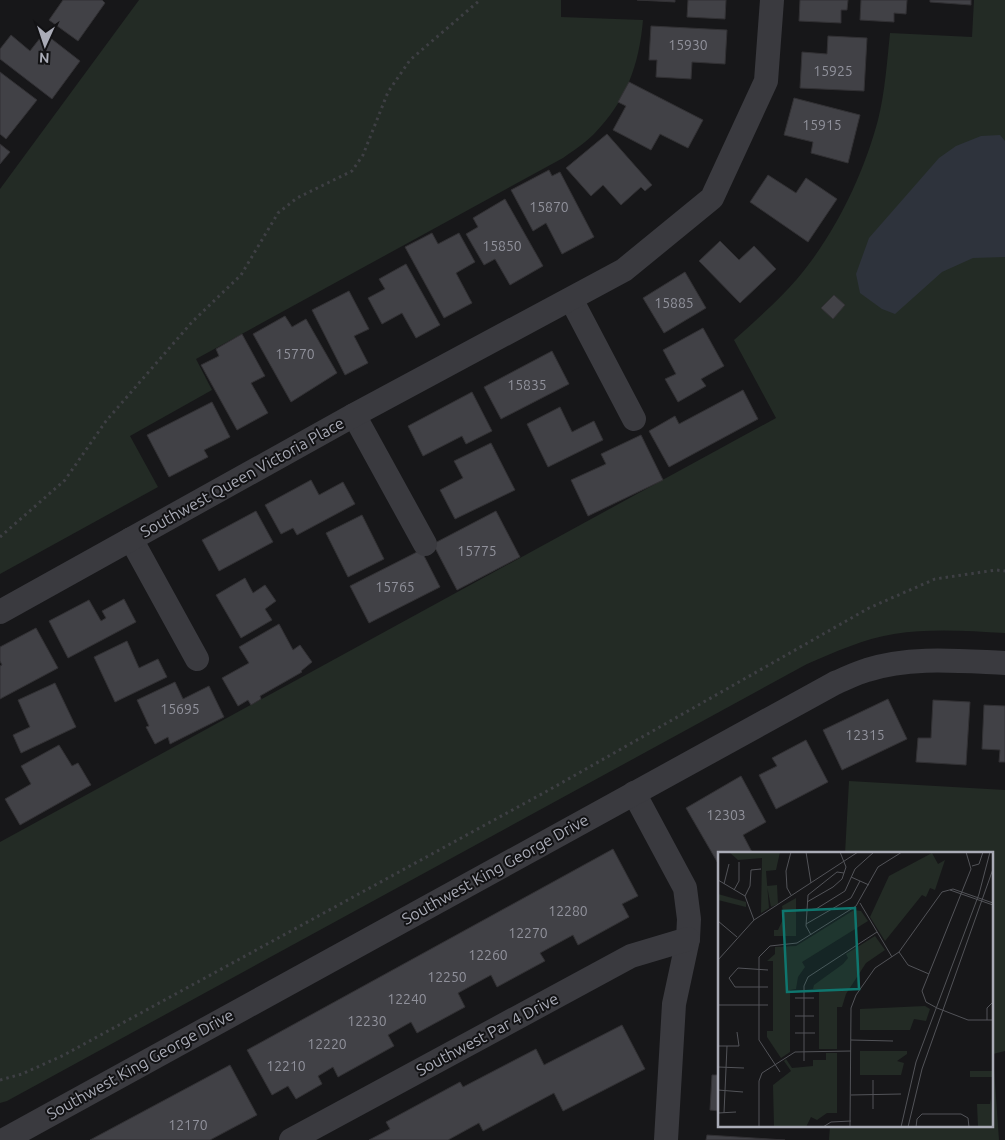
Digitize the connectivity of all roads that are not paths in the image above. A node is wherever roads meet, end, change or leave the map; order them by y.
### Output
1 (772, 0) edge
2 (571, 299) junction
3 (354, 415) junction
4 (634, 419) dead end
5 (131, 539) junction
6 (425, 544) dead end
7 (0, 612) edge
8 (197, 659) dead end
9 (1005, 663) edge
10 (634, 793) junction
11 (688, 939) junction
12 (3, 1139) edge
13 (291, 1140) edge
14 (666, 1140) edge

1 - 2 street, Southwest Queen Victoria Place
2 - 3 street, Southwest Queen Victoria Place
2 - 4 street
3 - 5 street, Southwest Queen Victoria Place
3 - 6 street, Southwest Queen Victoria Place
5 - 7 street, Southwest Queen Victoria Place
5 - 8 street, Southwest Queen Victoria Place
9 - 10 street, Southwest King George Drive
10 - 11 street
10 - 12 street, Southwest King George Drive
11 - 13 street, Southwest Par 4 Drive
11 - 14 street

